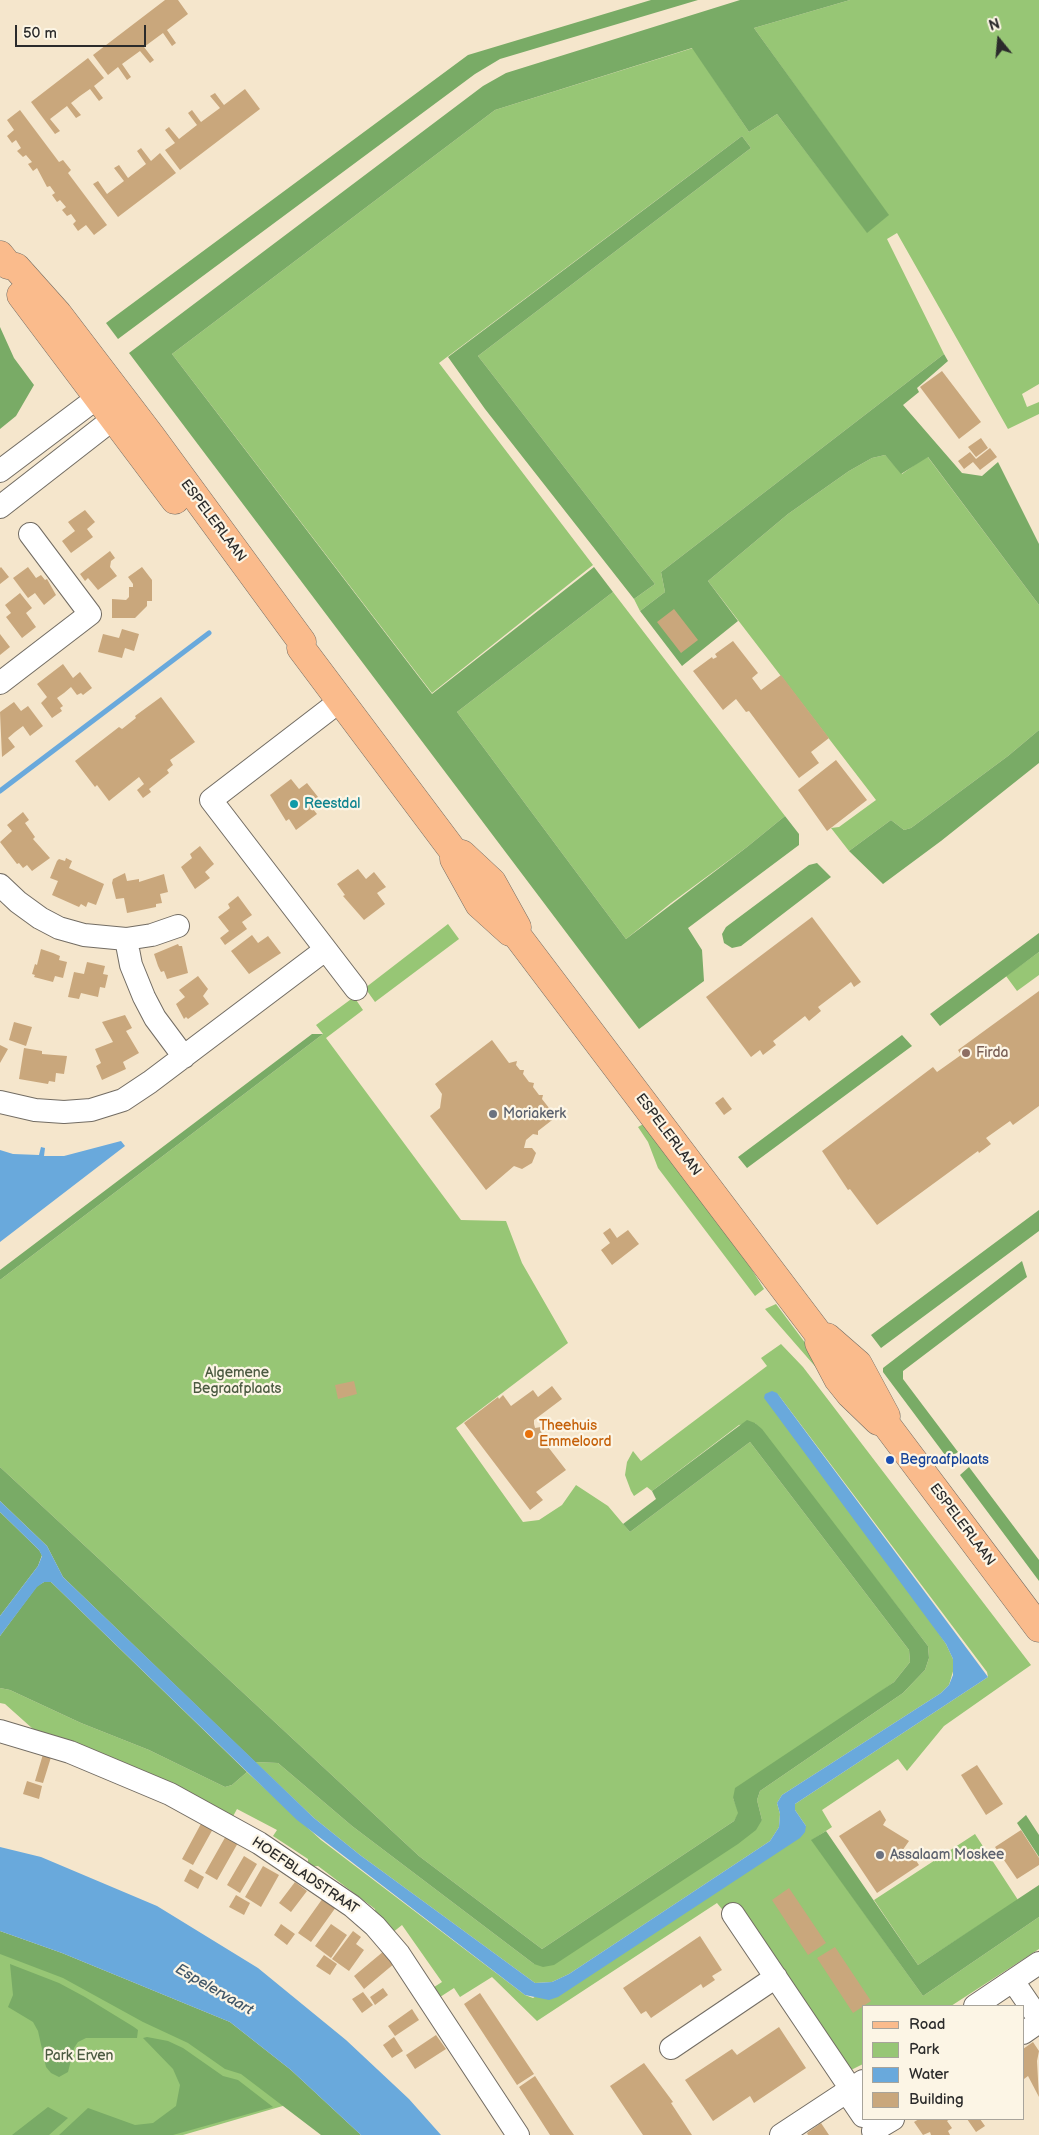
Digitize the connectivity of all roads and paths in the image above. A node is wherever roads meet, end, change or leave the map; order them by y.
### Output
1 (4, 260) edge
2 (110, 404) junction
3 (0, 471) edge
4 (0, 507) edge
5 (30, 534) dead end
6 (0, 683) edge
7 (340, 701) junction
8 (0, 885) edge
9 (178, 926) dead end
10 (126, 939) junction
11 (325, 950) junction
12 (356, 989) dead end
13 (184, 1056) junction
14 (0, 1102) edge
15 (1039, 1628) edge
16 (0, 1730) edge
17 (733, 1914) dead end
18 (1039, 1963) edge
19 (776, 1977) junction
20 (1013, 1980) junction
21 (976, 2005) edge
22 (1039, 2021) edge
23 (1024, 2032) edge
24 (672, 2048) dead end
25 (853, 2087) edge
26 (862, 2108) edge
27 (889, 2120) edge
28 (869, 2125) edge
29 (518, 2135) edge
30 (781, 2135) edge

1 - 2 main road, ESPELERLAAN
2 - 3 street
2 - 4 street
2 - 7 main road, ESPELERLAAN
5 - 6 street
7 - 11 street
7 - 15 main road, ESPELERLAAN
8 - 10 street
9 - 10 street
10 - 13 street
11 - 12 street
11 - 13 street
13 - 14 street
16 - 29 street, HOEFBLADSTRAAT
17 - 19 street
18 - 20 street
19 - 24 street
19 - 25 street
20 - 21 street
20 - 22 street
22 - 23 street
25 - 26 street
25 - 30 street
27 - 28 street

